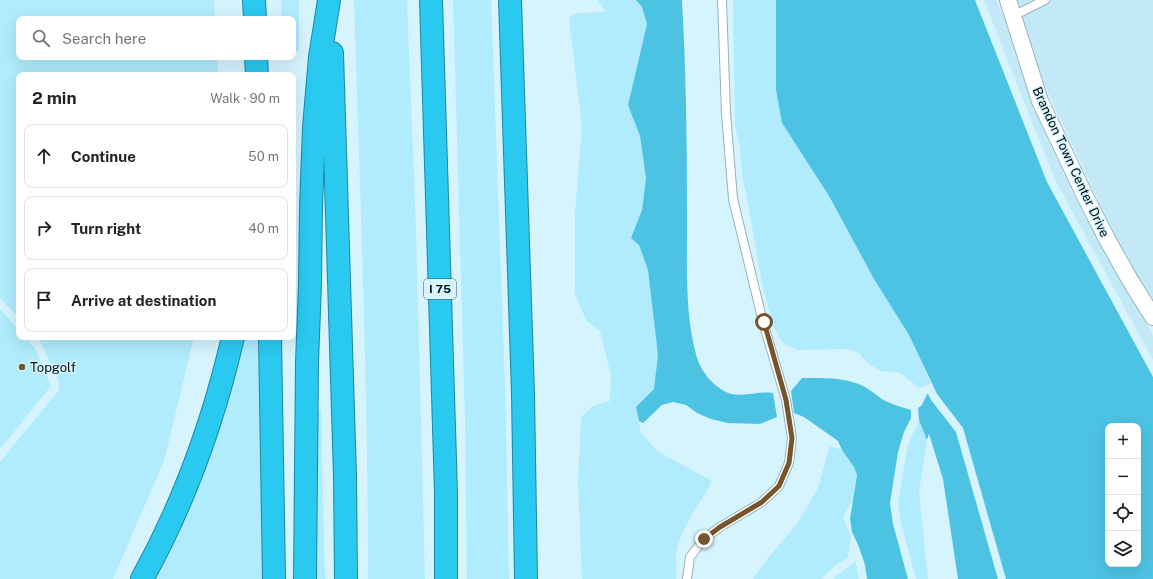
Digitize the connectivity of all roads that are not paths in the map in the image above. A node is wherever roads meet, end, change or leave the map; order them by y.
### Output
1 (254, 0) edge
2 (330, 0) edge
3 (431, 0) edge
4 (510, 0) edge
5 (722, 0) edge
6 (1008, 0) edge
7 (1045, 0) edge
8 (255, 16) edge
9 (1013, 16) junction
10 (256, 60) edge
11 (257, 72) edge
12 (1153, 316) edge
13 (232, 340) edge
14 (270, 340) edge
15 (142, 579) edge
16 (274, 579) edge
17 (305, 579) edge
18 (346, 579) edge
19 (446, 579) edge
20 (526, 579) edge
21 (686, 579) edge

1 - 8 highway
2 - 17 highway
2 - 18 highway
3 - 19 highway, I 75
4 - 20 highway
5 - 21 lane
6 - 9 street, Brandon Town Center Drive
7 - 9 lane
9 - 12 street, Brandon Town Center Drive
10 - 11 highway
13 - 15 highway
14 - 16 highway

